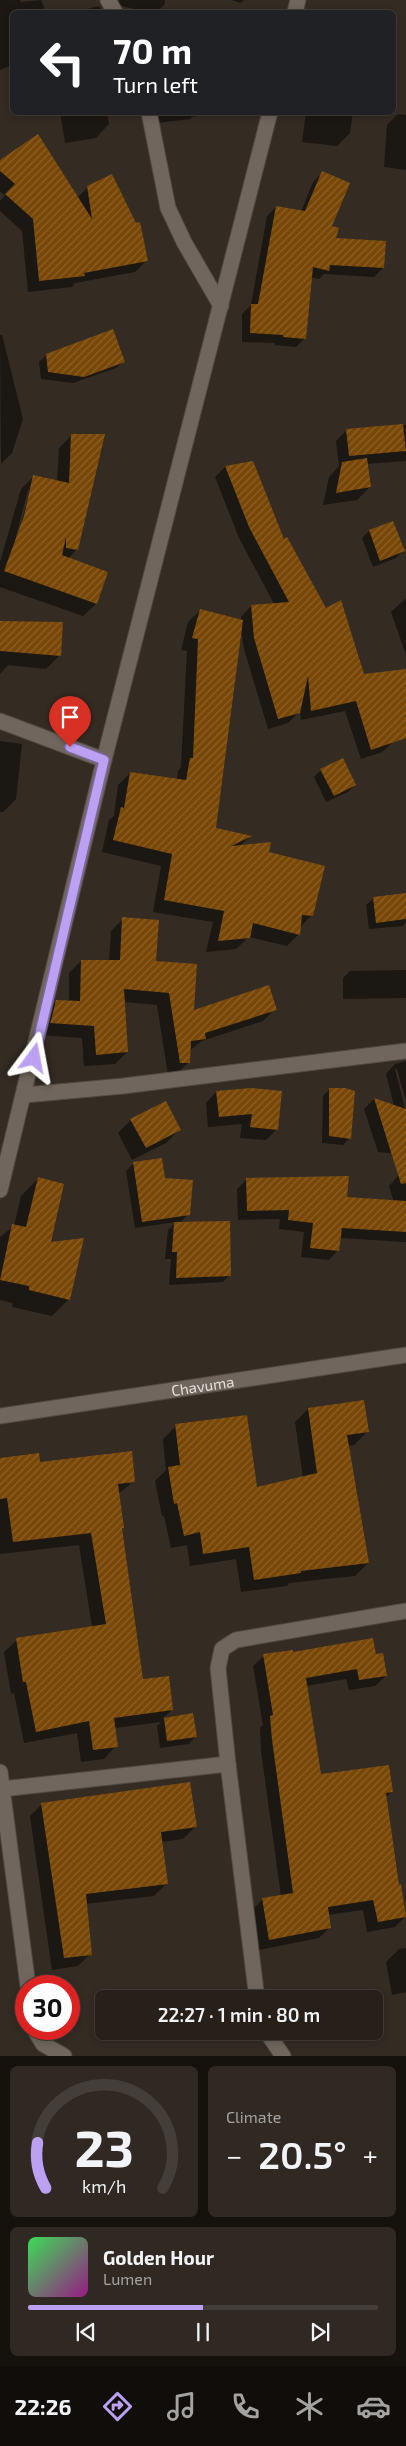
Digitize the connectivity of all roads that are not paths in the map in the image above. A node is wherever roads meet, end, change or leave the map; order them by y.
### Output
1 (150, 115) edge
2 (269, 115) edge
3 (221, 306) junction
4 (0, 720) edge
5 (104, 760) junction
6 (406, 1051) edge
7 (25, 1095) junction
8 (0, 1190) edge
9 (406, 1355) edge
10 (0, 1416) edge
11 (406, 1611) edge
12 (228, 1764) junction
13 (0, 1772) edge
14 (2, 1789) junction
15 (27, 1975) edge
16 (256, 1990) edge
17 (41, 2040) edge
18 (272, 2040) edge
19 (64, 2056) edge
20 (283, 2056) edge

1 - 3 street
2 - 3 street
3 - 5 street
4 - 5 street
5 - 7 street
6 - 7 street
7 - 8 street
9 - 10 street, Chavuma
11 - 12 street
12 - 14 street
12 - 16 street
13 - 14 street
14 - 15 street
17 - 19 street
18 - 20 street

